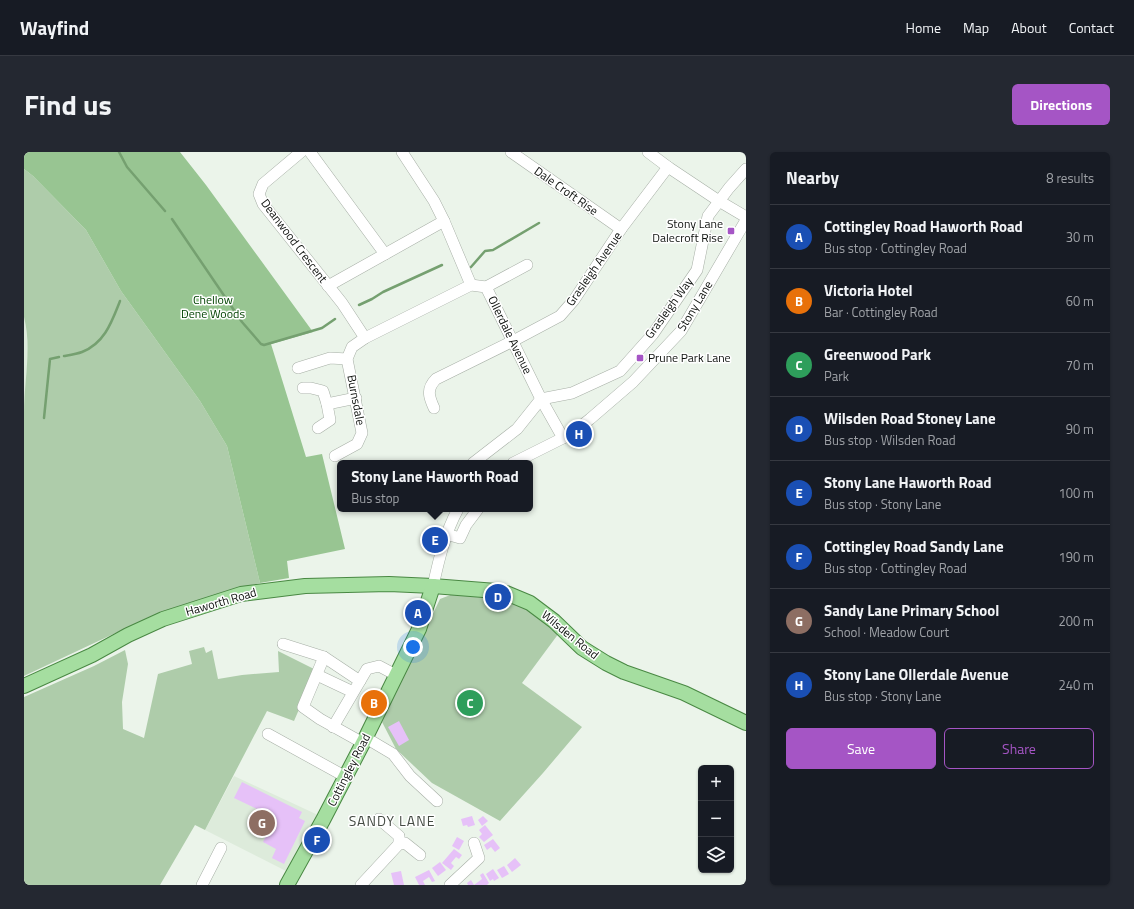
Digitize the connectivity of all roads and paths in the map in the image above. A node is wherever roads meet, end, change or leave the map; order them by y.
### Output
1 (301, 152) edge
2 (310, 152) edge
3 (402, 152) edge
4 (511, 152) edge
5 (651, 153) edge
6 (668, 167) junction
7 (746, 169) edge
8 (719, 201) junction
9 (746, 218) edge
10 (444, 221) junction
11 (621, 229) junction
12 (385, 254) junction
13 (527, 265) dead end
14 (471, 285) junction
15 (328, 286) junction
16 (486, 287) junction
17 (365, 338) junction
18 (513, 341) junction
19 (347, 359) junction
20 (298, 368) dead end
21 (303, 388) dead end
22 (356, 398) junction
23 (542, 399) junction
24 (327, 404) junction
25 (429, 404) dead end
26 (318, 428) dead end
27 (563, 438) junction
28 (335, 456) dead end
29 (477, 460) edge
30 (519, 460) edge
31 (456, 512) edge
32 (476, 512) edge
33 (446, 534) junction
34 (433, 586) junction
35 (283, 644) dead end
36 (324, 657) junction
37 (317, 675) junction
38 (396, 675) junction
39 (360, 681) junction
40 (24, 686) edge
41 (354, 692) junction
42 (746, 723) edge
43 (333, 727) junction
44 (268, 734) dead end
45 (364, 741) junction
46 (346, 777) junction
47 (438, 800) dead end
48 (380, 819) dead end
49 (474, 843) dead end
50 (399, 844) junction
51 (221, 848) dead end
52 (420, 855) dead end
53 (202, 885) edge
54 (287, 885) edge
55 (361, 885) edge
56 (450, 885) edge

1 - 15 street, Deanwood Crescent
2 - 12 street
3 - 10 street
4 - 11 street, Dale Croft Rise
5 - 6 street
6 - 8 street
6 - 11 street, Grasleigh Avenue
7 - 8 street, Grasleigh Way
8 - 9 street
8 - 23 street, Grasleigh Way
9 - 27 street, Stony Lane
10 - 12 street
10 - 14 street
11 - 18 street, Grasleigh Avenue
12 - 15 street
13 - 16 street
14 - 16 street, Ollerdale Avenue
14 - 17 street
15 - 17 street, Deanwood Crescent
16 - 18 street, Ollerdale Avenue
17 - 19 street, Burnsdale
18 - 23 street, Ollerdale Avenue
18 - 25 street, Grasleigh Avenue
19 - 20 street
19 - 22 street, Burnsdale
21 - 24 street
22 - 24 street
22 - 28 street, Burnsdale
23 - 27 street, Ollerdale Avenue
23 - 29 street
24 - 26 street
27 - 30 street, Stony Lane
31 - 33 street
32 - 33 street
33 - 34 street
34 - 38 main road, Cottingley Road
34 - 40 main road, Haworth Road
34 - 42 main road, Wilsden Road
35 - 36 street
36 - 37 street
36 - 39 street
37 - 41 street
37 - 43 street
38 - 39 street
38 - 45 main road, Cottingley Road
39 - 41 street
41 - 43 street
43 - 45 street
44 - 46 street
45 - 46 main road, Cottingley Road
45 - 47 street
46 - 54 main road, Cottingley Road
48 - 50 street
49 - 56 street
50 - 52 street
50 - 55 street
51 - 53 street

